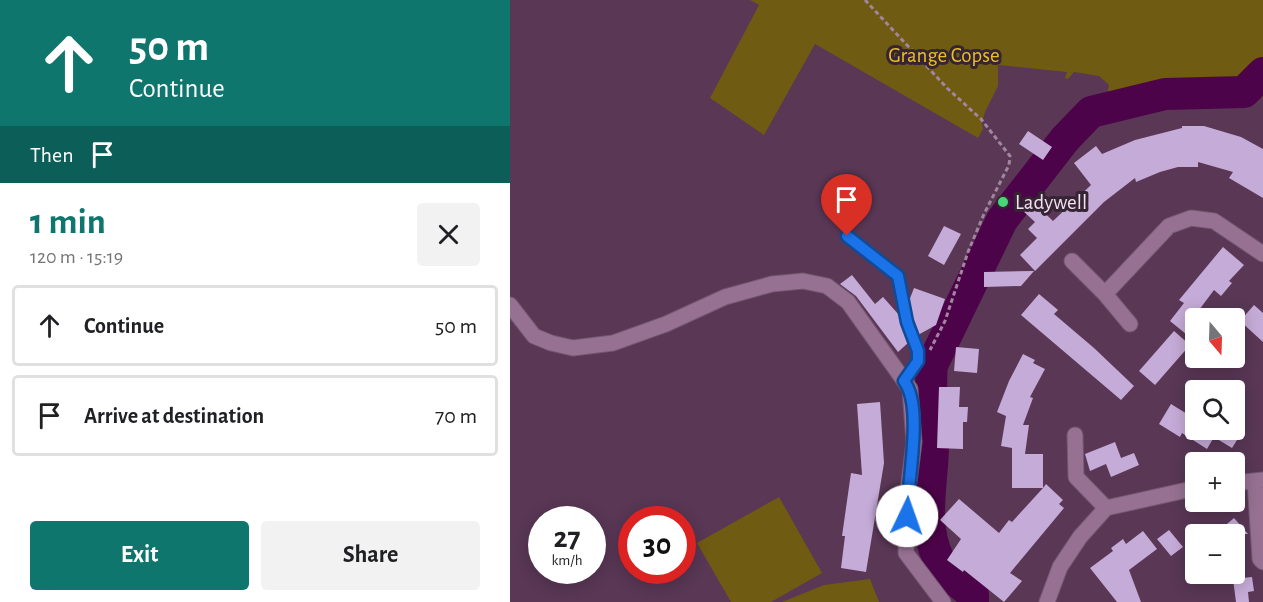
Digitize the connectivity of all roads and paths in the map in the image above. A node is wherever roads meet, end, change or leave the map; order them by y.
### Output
1 (865, 0) edge
2 (847, 236) dead end
3 (1263, 254) edge
4 (1072, 261) dead end
5 (1105, 294) junction
6 (510, 305) edge
7 (1130, 324) dead end
8 (930, 350) dead end
9 (907, 385) junction
10 (1075, 435) dead end
11 (1259, 481) edge
12 (1185, 490) edge
13 (1106, 508) junction
14 (1263, 562) edge
15 (943, 602) edge
16 (1047, 602) edge

1 - 8 path
2 - 9 lane
3 - 5 street
4 - 5 street
5 - 7 street
6 - 9 street
9 - 15 street
10 - 13 street
11 - 14 street
12 - 13 street
13 - 16 street

